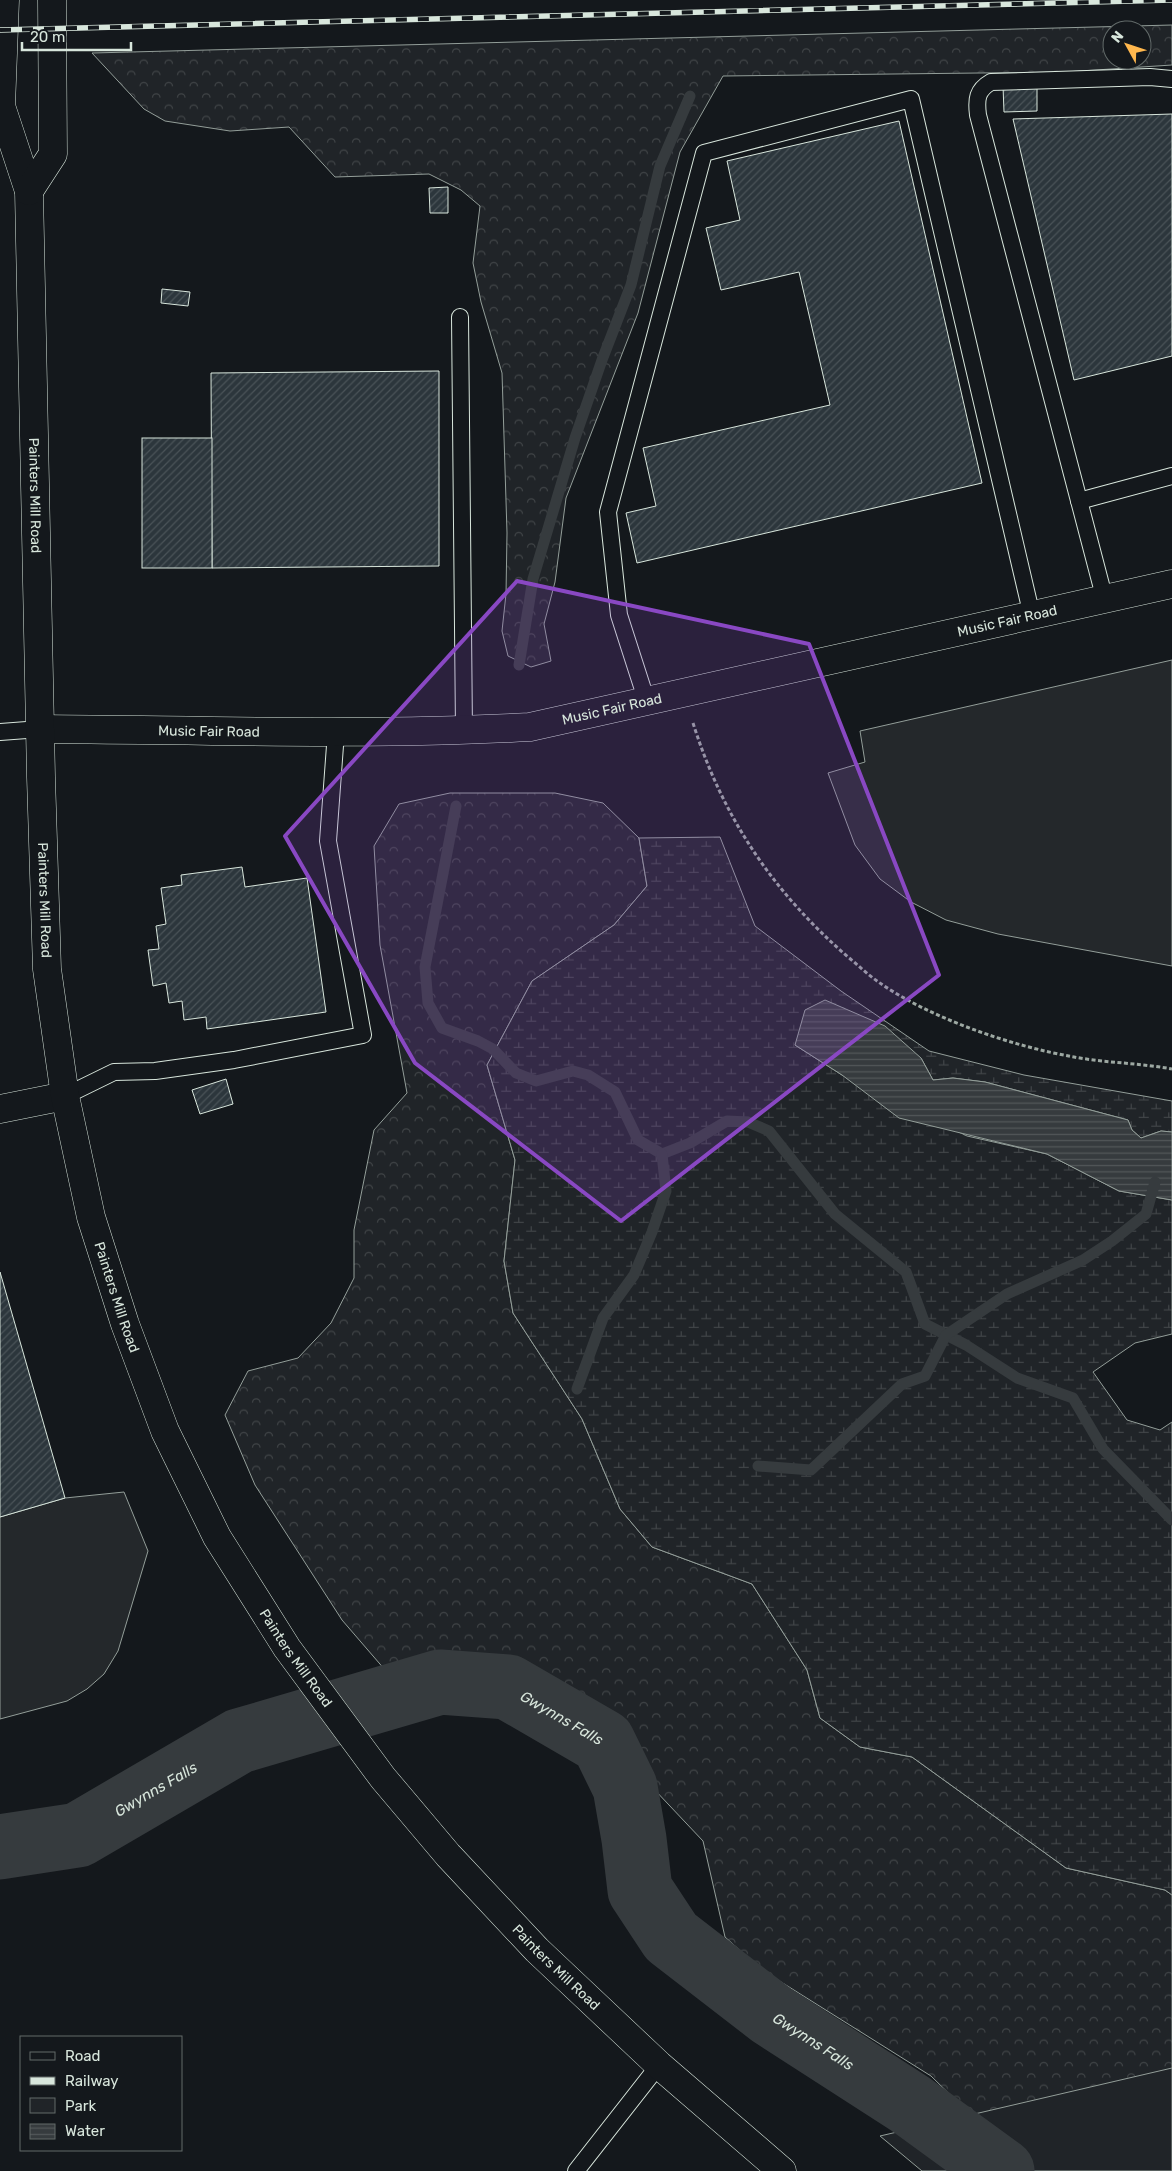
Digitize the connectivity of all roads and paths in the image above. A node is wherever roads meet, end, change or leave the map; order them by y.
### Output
1 (5, 0) edge
2 (52, 0) edge
3 (1172, 79) edge
4 (29, 191) junction
5 (460, 317) dead end
6 (1172, 476) edge
7 (1079, 501) junction
8 (1172, 584) edge
9 (1105, 600) junction
10 (1032, 616) junction
11 (683, 694) junction
12 (647, 702) junction
13 (40, 729) junction
14 (464, 731) junction
15 (0, 732) edge
16 (336, 732) junction
17 (1172, 1069) edge
18 (65, 1096) junction
19 (0, 1109) edge
20 (659, 2065) junction
21 (576, 2171) edge
22 (782, 2171) edge

1 - 4 main road, Painters Mill Road
2 - 4 main road
3 - 7 lane
4 - 13 main road, Painters Mill Road
5 - 14 lane
6 - 7 lane
7 - 9 lane
8 - 9 main road, Music Fair Road
9 - 10 main road, Music Fair Road
10 - 11 main road, Music Fair Road
10 - 12 lane
11 - 12 main road, Music Fair Road
11 - 17 path
12 - 14 main road, Music Fair Road
13 - 15 lane
13 - 16 main road, Music Fair Road
13 - 18 main road, Painters Mill Road
14 - 16 main road, Music Fair Road
16 - 18 lane
18 - 19 main road
18 - 20 main road, Painters Mill Road
20 - 21 lane
20 - 22 main road, Painters Mill Road

